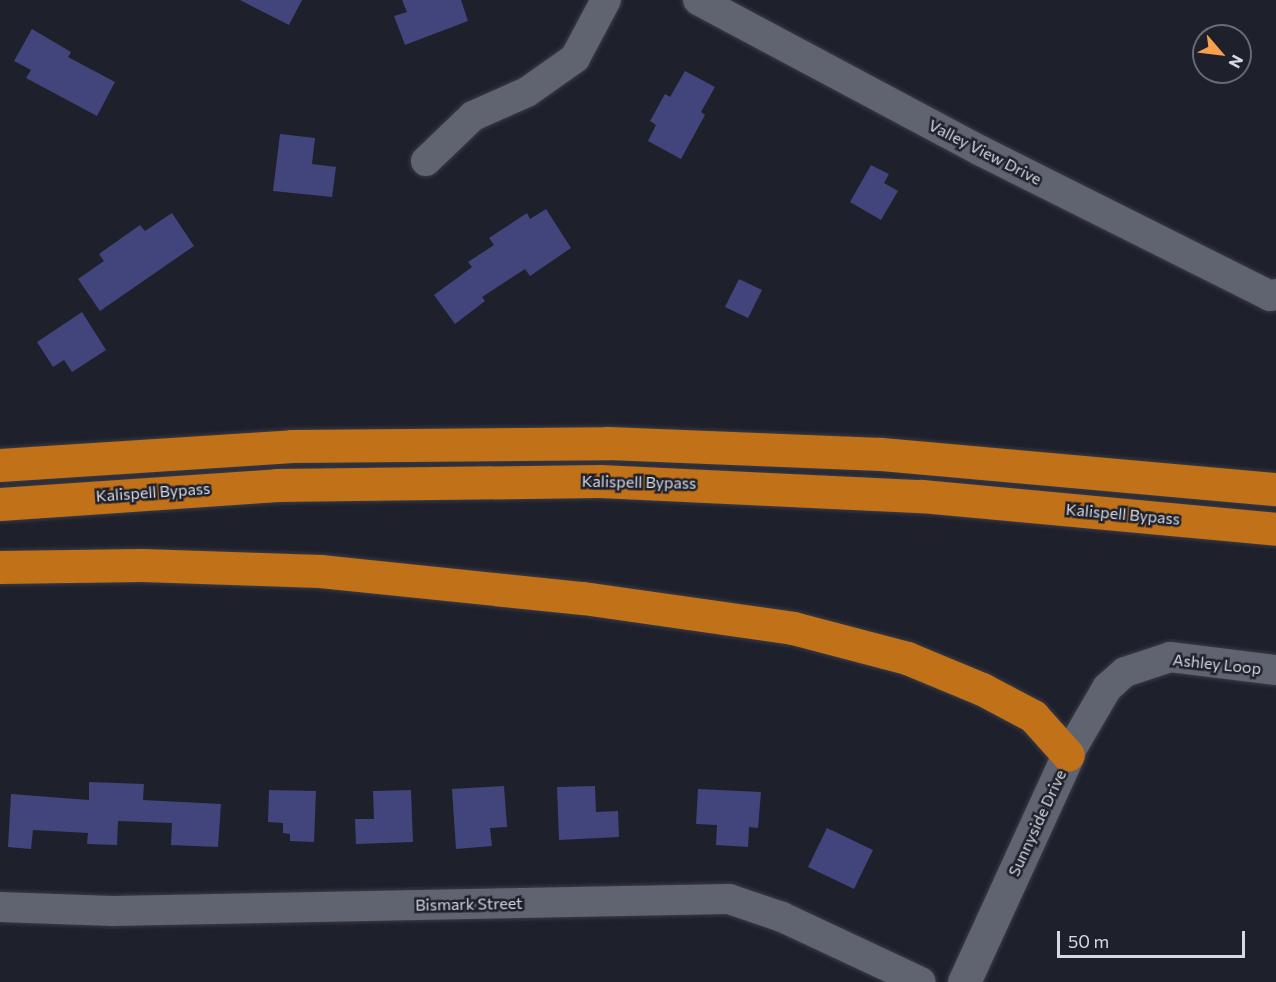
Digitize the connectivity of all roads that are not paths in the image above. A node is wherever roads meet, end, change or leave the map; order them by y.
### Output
1 (606, 0) edge
2 (698, 0) edge
3 (426, 161) dead end
4 (1276, 294) edge
5 (0, 465) edge
6 (1276, 489) edge
7 (0, 504) edge
8 (1276, 529) edge
9 (0, 567) edge
10 (1276, 670) edge
11 (1125, 672) joint
12 (1068, 755) junction
13 (0, 907) edge
14 (921, 982) edge
15 (964, 982) edge

1 - 3 street
2 - 4 street, Valley View Drive
5 - 6 highway
7 - 8 highway, Kalispell Bypass
9 - 12 highway
10 - 11 street, Ashley Loop
11 - 12 street, Sunnyside Drive
12 - 15 street, Sunnyside Drive
13 - 14 street, Bismark Street

